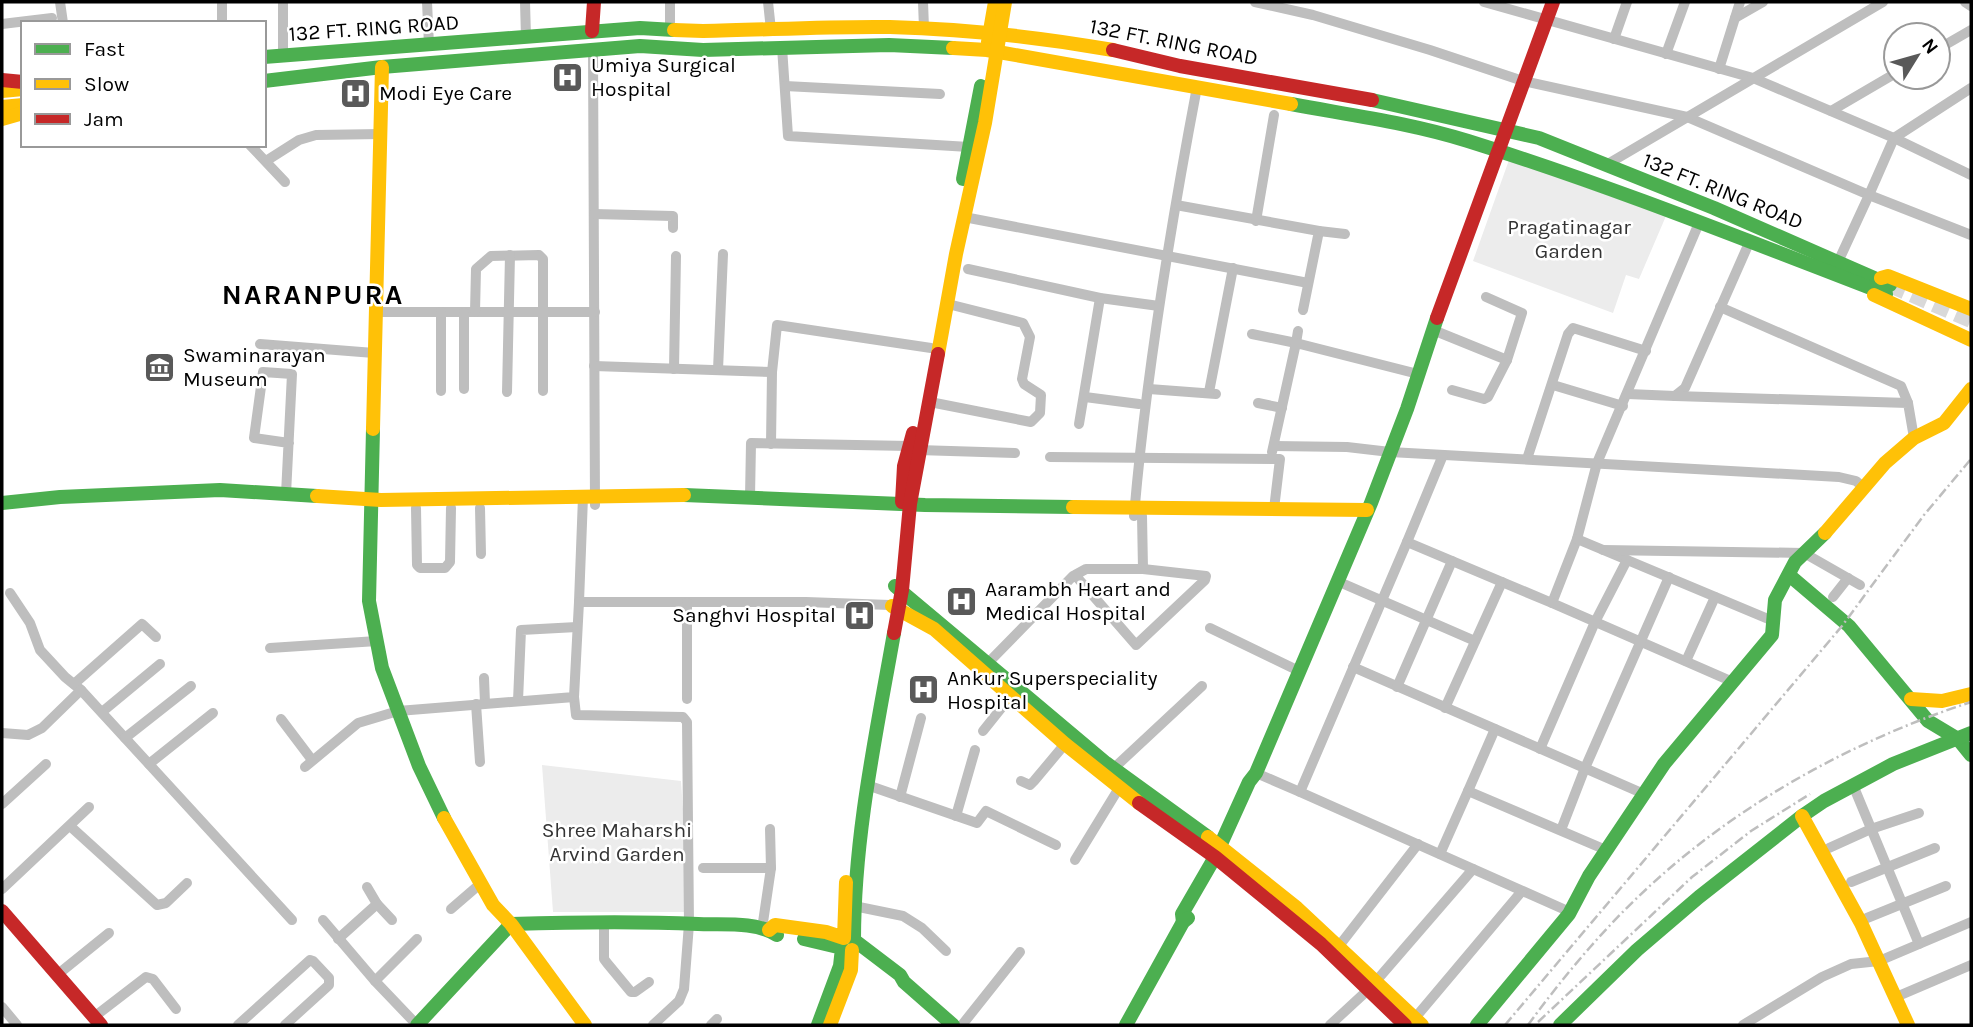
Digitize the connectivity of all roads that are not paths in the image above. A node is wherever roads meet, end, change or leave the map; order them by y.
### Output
1 (60, 2) edge
2 (222, 2) edge
3 (283, 2) edge
4 (427, 2) edge
5 (525, 2) edge
6 (594, 2) edge
7 (670, 2) edge
8 (768, 2) edge
9 (923, 2) edge
10 (995, 2) edge
11 (1005, 2) edge
12 (1255, 2) edge
13 (1484, 2) edge
14 (1553, 2) edge
15 (1627, 2) edge
16 (1685, 2) edge
17 (1740, 2) edge
18 (1763, 2) edge
19 (1883, 2) edge
20 (1965, 2) edge
21 (1286, 5) edge
22 (1971, 6) edge
23 (52, 18) dead end
24 (1735, 18) junction
25 (1546, 20) junction
26 (27, 21) edge
27 (63, 21) edge
28 (222, 21) edge
29 (21, 22) edge
30 (2, 24) edge
31 (924, 28) junction
32 (670, 30) junction
33 (771, 30) junction
34 (1971, 30) edge
35 (592, 31) junction
36 (995, 32) junction
37 (526, 37) junction
38 (1614, 39) junction
39 (1952, 41) edge
40 (429, 45) junction
41 (782, 47) junction
42 (593, 49) junction
43 (992, 51) junction
44 (1666, 54) junction
45 (283, 55) junction
46 (266, 57) edge
47 (382, 67) junction
48 (1719, 69) junction
49 (1752, 78) junction
50 (2, 80) edge
51 (266, 81) edge
52 (1524, 81) junction
53 (1882, 81) edge
54 (21, 82) edge
55 (785, 86) junction
56 (1197, 87) junction
57 (1971, 88) edge
58 (21, 89) edge
59 (2, 91) edge
60 (940, 94) dead end
61 (21, 104) edge
62 (2, 107) edge
63 (1831, 111) junction
64 (21, 114) edge
65 (1274, 115) dead end
66 (1686, 117) junction
67 (2, 119) edge
68 (1507, 129) junction
69 (381, 134) junction
70 (1894, 138) junction
71 (252, 147) edge
72 (969, 147) junction
73 (1497, 150) junction
74 (266, 161) junction
75 (1605, 164) junction
76 (1971, 175) edge
77 (285, 182) dead end
78 (1869, 195) junction
79 (1177, 205) junction
80 (594, 214) junction
81 (964, 217) junction
82 (1256, 221) junction
83 (1699, 223) junction
84 (673, 228) dead end
85 (1319, 231) junction
86 (1345, 234) dead end
87 (1971, 235) edge
88 (1749, 243) junction
89 (723, 254) dead end
90 (510, 256) junction
91 (676, 256) dead end
92 (1168, 256) junction
93 (1838, 262) junction
94 (1233, 268) junction
95 (968, 269) dead end
96 (1308, 283) junction
97 (1874, 284) junction
98 (1889, 290) tunnel mouth
99 (1486, 297) dead end
100 (1100, 298) junction
101 (948, 304) junction
102 (1159, 306) junction
103 (1720, 307) junction
104 (1971, 309) edge
105 (1303, 310) dead end
106 (441, 312) junction
107 (475, 312) junction
108 (508, 312) junction
109 (543, 312) junction
110 (376, 313) junction
111 (464, 313) junction
112 (595, 313) junction
113 (1433, 330) junction
114 (1298, 331) dead end
115 (1252, 334) dead end
116 (1971, 340) edge
117 (1296, 342) junction
118 (260, 344) dead end
119 (931, 348) junction
120 (1646, 351) junction
121 (374, 353) junction
122 (1507, 360) junction
123 (594, 366) junction
124 (674, 369) junction
125 (718, 370) junction
126 (772, 372) junction
127 (1418, 374) junction
128 (1553, 385) junction
129 (1971, 388) edge
130 (464, 389) dead end
131 (1149, 390) junction
132 (1452, 390) dead end
133 (440, 391) dead end
134 (542, 391) dead end
135 (507, 392) dead end
136 (1628, 394) junction
137 (1675, 396) junction
138 (1085, 397) junction
139 (930, 401) junction
140 (1258, 403) dead end
141 (1908, 403) junction
142 (1139, 404) dead end
143 (1623, 406) junction
144 (1282, 408) junction
145 (1079, 424) dead end
146 (1914, 438) junction
147 (289, 443) junction
148 (771, 444) junction
149 (1273, 446) junction
150 (914, 448) junction
151 (1390, 452) junction
152 (1015, 453) dead end
153 (1443, 455) junction
154 (1050, 457) dead end
155 (1271, 459) junction
156 (1527, 459) junction
157 (1139, 460) junction
158 (1597, 463) junction
159 (1863, 487) junction
160 (286, 494) junction
161 (750, 497) junction
162 (589, 501) junction
163 (2, 503) edge
164 (371, 504) junction
165 (416, 508) junction
166 (451, 508) junction
167 (480, 508) junction
168 (905, 508) junction
169 (1274, 509) junction
170 (2, 512) edge
171 (1137, 514) junction
172 (1365, 515) junction
173 (1577, 539) junction
174 (1406, 542) junction
175 (1603, 550) junction
176 (1804, 553) junction
177 (481, 554) dead end
178 (1628, 560) junction
179 (1452, 561) junction
180 (1143, 569) junction
181 (1075, 575) junction
182 (1789, 575) junction
183 (1668, 577) junction
184 (1848, 578) junction
185 (1337, 581) junction
186 (1502, 582) junction
187 (1860, 585) dead end
188 (898, 588) junction
189 (10, 593) dead end
190 (1715, 597) junction
191 (1833, 597) dead end
192 (1381, 601) junction
193 (579, 602) junction
194 (687, 603) junction
195 (1552, 603) junction
196 (894, 607) junction
197 (1426, 620) junction
198 (1773, 621) junction
199 (1595, 622) junction
200 (578, 627) junction
201 (1210, 628) dead end
202 (156, 637) dead end
203 (1475, 641) junction
204 (1640, 641) junction
205 (377, 642) junction
206 (270, 648) dead end
207 (1686, 661) junction
208 (988, 663) junction
209 (160, 664) dead end
210 (1353, 667) junction
211 (1299, 671) junction
212 (484, 678) dead end
213 (1733, 682) junction
214 (191, 686) dead end
215 (1202, 686) dead end
216 (78, 687) junction
217 (1397, 687) junction
218 (1971, 694) edge
219 (1011, 696) junction
220 (574, 697) junction
221 (687, 699) dead end
222 (1911, 699) junction
223 (518, 701) junction
224 (481, 704) junction
225 (1445, 708) junction
226 (398, 711) junction
227 (102, 712) junction
228 (214, 713) dead end
229 (921, 718) dead end
230 (281, 719) dead end
231 (1495, 729) junction
232 (983, 732) dead end
233 (2, 733) edge
234 (1964, 736) edge
235 (125, 738) junction
236 (1065, 744) junction
237 (1541, 749) junction
238 (975, 750) dead end
239 (1971, 755) edge
240 (480, 762) dead end
241 (46, 764) dead end
242 (149, 764) junction
243 (1114, 768) junction
244 (1585, 768) junction
245 (1256, 773) junction
246 (1021, 781) dead end
247 (867, 785) junction
248 (1853, 785) junction
249 (1119, 788) junction
250 (1468, 791) junction
251 (1300, 792) junction
252 (1644, 794) junction
253 (900, 797) junction
254 (2, 804) edge
255 (89, 807) dead end
256 (1919, 813) dead end
257 (956, 816) junction
258 (1802, 816) junction
259 (70, 826) junction
260 (770, 829) dead end
261 (1871, 829) junction
262 (1560, 830) junction
263 (1418, 844) junction
264 (1056, 845) dead end
265 (1829, 848) dead end
266 (1935, 848) dead end
267 (1606, 850) junction
268 (1222, 854) junction
269 (1440, 854) junction
270 (1075, 860) dead end
271 (703, 868) dead end
272 (771, 868) junction
273 (1887, 868) junction
274 (1473, 869) junction
275 (1851, 882) dead end
276 (187, 883) dead end
277 (480, 884) junction
278 (1945, 886) dead end
279 (367, 887) dead end
280 (2, 889) edge
281 (1522, 891) junction
282 (1902, 903) junction
283 (377, 904) junction
284 (854, 906) junction
285 (450, 909) dead end
286 (1570, 912) junction
287 (3, 917) edge
288 (1867, 918) dead end
289 (292, 920) dead end
290 (323, 920) dead end
291 (392, 920) dead end
292 (604, 922) junction
293 (1971, 922) edge
294 (511, 924) junction
295 (689, 924) junction
296 (766, 929) junction
297 (109, 933) dead end
298 (338, 939) junction
299 (417, 939) dead end
300 (848, 944) junction
301 (1919, 944) junction
302 (1339, 946) junction
303 (946, 951) dead end
304 (1020, 952) dead end
305 (1879, 961) junction
306 (1971, 965) edge
307 (57, 975) junction
308 (375, 981) junction
309 (649, 982) dead end
310 (1373, 985) junction
311 (1896, 997) junction
312 (2, 1007) edge
313 (177, 1009) dead end
314 (1757, 1021) edge
315 (96, 1022) edge
316 (1414, 1023) edge
317 (834, 1024) edge
318 (17, 1025) edge
319 (238, 1025) edge
320 (285, 1025) edge
321 (417, 1025) edge
322 (586, 1025) edge
323 (653, 1025) edge
324 (818, 1025) edge
325 (953, 1025) edge
326 (962, 1025) edge
327 (1126, 1025) edge
328 (1330, 1025) edge
329 (1477, 1025) edge
330 (1560, 1025) edge
331 (1743, 1025) edge
332 (1908, 1025) edge

1 - 27 street
2 - 28 street
3 - 45 street
4 - 40 street
5 - 37 street
6 - 35 street
7 - 32 street
8 - 33 street
9 - 31 street
10 - 36 street
11 - 36 street
12 - 21 street
13 - 25 street
14 - 25 street
15 - 38 street
16 - 44 street
17 - 24 street
18 - 24 street
19 - 49 street
20 - 22 street
21 - 52 street
23 - 26 street
24 - 48 street
25 - 38 street
25 - 52 street
29 - 30 street
31 - 33 street, 132 FT. RING ROAD
31 - 36 street, 132 FT. RING ROAD
32 - 33 street, 132 FT. RING ROAD
32 - 35 street, 132 FT. RING ROAD
34 - 39 street
35 - 37 street, 132 FT. RING ROAD
36 - 43 street
36 - 68 street, 132 FT. RING ROAD
37 - 40 street, 132 FT. RING ROAD
38 - 44 street
40 - 45 street, 132 FT. RING ROAD
41 - 42 street, 132 FT. RING ROAD
41 - 43 street, 132 FT. RING ROAD
41 - 55 street
42 - 47 street, 132 FT. RING ROAD
42 - 80 street
43 - 56 street, 132 FT. RING ROAD
43 - 72 street
43 - 81 street
44 - 48 street
45 - 46 street, 132 FT. RING ROAD
47 - 51 street, 132 FT. RING ROAD
47 - 69 street
48 - 49 street
49 - 63 street
49 - 66 street
50 - 54 street
52 - 66 street
52 - 68 street
53 - 63 street
55 - 60 street
55 - 72 street
56 - 73 street, 132 FT. RING ROAD
56 - 79 street
57 - 70 street
58 - 59 street
61 - 62 street
63 - 70 street
64 - 67 street
65 - 82 street
66 - 75 street
66 - 78 street
68 - 73 street
68 - 75 street, 132 FT. RING ROAD
69 - 74 street
69 - 110 street
70 - 76 street
70 - 78 street
71 - 74 street
72 - 119 street
73 - 83 street, 132 FT. RING ROAD
73 - 113 street
74 - 77 street
75 - 93 street, 132 FT. RING ROAD
78 - 87 street
78 - 93 street
79 - 82 street
79 - 92 street
80 - 84 street
80 - 112 street
81 - 92 street
81 - 101 street
82 - 85 street
83 - 88 street, 132 FT. RING ROAD
83 - 120 street
85 - 86 street
85 - 96 street
88 - 97 street, 132 FT. RING ROAD
88 - 103 street
89 - 125 street
90 - 107 street
90 - 108 street
90 - 109 street
91 - 124 street
92 - 94 street
92 - 102 street
93 - 97 street, 132 FT. RING ROAD
94 - 96 street
94 - 131 street
95 - 100 street
96 - 105 street
97 - 98 street
97 - 104 street
97 - 116 street
99 - 122 street
100 - 102 street
100 - 138 street
101 - 139 street
101 - 139 street
102 - 131 street
103 - 137 street
103 - 141 street
106 - 110 street
106 - 111 street
106 - 133 street
107 - 108 street
107 - 111 street
108 - 109 street
108 - 135 street
109 - 112 street
109 - 134 street
110 - 121 street
111 - 130 street
112 - 123 street
113 - 122 street
113 - 127 street
114 - 117 street
115 - 117 street
117 - 127 street
117 - 144 street
118 - 121 street
119 - 126 street
119 - 150 street
120 - 128 street
120 - 136 street
121 - 164 street
122 - 132 street
123 - 124 street
123 - 162 street
124 - 125 street
125 - 126 street
126 - 148 street
127 - 151 street
128 - 143 street
128 - 156 street
129 - 146 street
131 - 157 street
136 - 137 street
136 - 143 street
137 - 141 street
138 - 142 street
138 - 145 street
139 - 150 street
140 - 144 street
141 - 146 street
143 - 158 street
144 - 149 street
146 - 159 street
147 - 147 street
147 - 160 street
148 - 150 street
148 - 161 street
149 - 151 street
149 - 155 street
150 - 152 street
150 - 168 street
151 - 153 street
151 - 172 street
153 - 156 street
153 - 174 street
154 - 157 street
155 - 157 street
155 - 169 street
156 - 158 street
157 - 171 street
158 - 159 street
158 - 173 street
159 - 176 street
160 - 163 street
160 - 164 street
161 - 162 street
161 - 168 street
162 - 164 street
162 - 167 street
162 - 168 street
162 - 193 street
164 - 165 street
164 - 170 street
164 - 205 street
165 - 166 street
165 - 166 street
166 - 167 street
167 - 177 street
168 - 171 street
168 - 188 street
169 - 171 street
169 - 172 street
171 - 172 street
171 - 180 street
172 - 185 street
173 - 175 street
173 - 195 street
174 - 179 street
174 - 192 street
175 - 176 street
175 - 178 street
176 - 182 street
176 - 184 street
178 - 183 street
178 - 199 street
179 - 186 street
179 - 197 street
180 - 181 street
180 - 181 street
181 - 208 street
182 - 198 street
182 - 222 street
183 - 190 street
183 - 204 street
184 - 187 street
184 - 191 street
185 - 192 street
185 - 211 street
186 - 195 street
186 - 203 street
188 - 196 street
188 - 208 street
189 - 216 street
190 - 198 street
190 - 207 street
192 - 197 street
192 - 210 street
193 - 194 street
193 - 200 street
194 - 196 street
194 - 221 street
195 - 199 street
196 - 219 street
196 - 247 street
196 - 300 street
197 - 203 street
197 - 217 street
198 - 213 street
199 - 204 street
199 - 237 street
200 - 220 street
200 - 223 street
201 - 211 street
202 - 216 street
203 - 225 street
204 - 207 street
204 - 244 street
205 - 206 street
205 - 226 street
207 - 213 street
208 - 243 street
209 - 227 street
210 - 217 street
210 - 251 street
211 - 245 street
212 - 224 street
213 - 252 street
214 - 235 street
215 - 243 street
216 - 227 street
216 - 233 street
217 - 225 street
218 - 222 street
219 - 232 street
219 - 236 street
220 - 223 street
220 - 295 street
222 - 234 street
223 - 224 street
224 - 226 street
224 - 240 street
225 - 231 street
226 - 230 street
226 - 277 street
227 - 235 street
228 - 242 street
229 - 253 street
231 - 237 street
231 - 250 street
234 - 239 street
234 - 248 street
235 - 242 street
236 - 246 street
236 - 249 street
237 - 244 street
238 - 257 street
241 - 254 street
242 - 289 street
243 - 268 street
244 - 252 street
244 - 262 street
245 - 251 street
245 - 268 street
247 - 253 street
247 - 284 street
248 - 258 street
248 - 261 street
249 - 268 street
249 - 270 street
250 - 262 street
250 - 269 street
251 - 263 street
252 - 267 street
253 - 257 street
255 - 259 street
256 - 261 street
257 - 264 street
258 - 305 street
258 - 330 street
259 - 276 street
259 - 280 street
260 - 272 street
261 - 265 street
261 - 273 street
262 - 267 street
263 - 269 street
263 - 302 street
266 - 273 street
267 - 286 street
268 - 302 street
268 - 310 street
268 - 327 street
269 - 274 street
271 - 272 street
272 - 296 street
273 - 275 street
273 - 282 street
274 - 281 street
274 - 310 street
277 - 285 street
277 - 294 street
278 - 282 street
279 - 283 street
281 - 286 street
281 - 316 street
282 - 288 street
282 - 301 street
283 - 291 street
283 - 298 street
284 - 300 street
284 - 303 street
286 - 329 street
287 - 307 street
287 - 315 street
290 - 298 street
292 - 294 street
292 - 295 street
292 - 309 street
293 - 301 street
294 - 321 street
294 - 322 street
295 - 296 street
295 - 323 street
296 - 300 street
297 - 307 street
298 - 308 street
299 - 308 street
300 - 317 street
300 - 324 street
300 - 325 street
301 - 305 street
302 - 310 street
304 - 326 street
305 - 311 street
305 - 314 street
306 - 311 street
307 - 315 street
308 - 321 street
310 - 316 street
310 - 328 street
311 - 332 street
312 - 318 street
313 - 315 street
314 - 331 street
319 - 320 street

